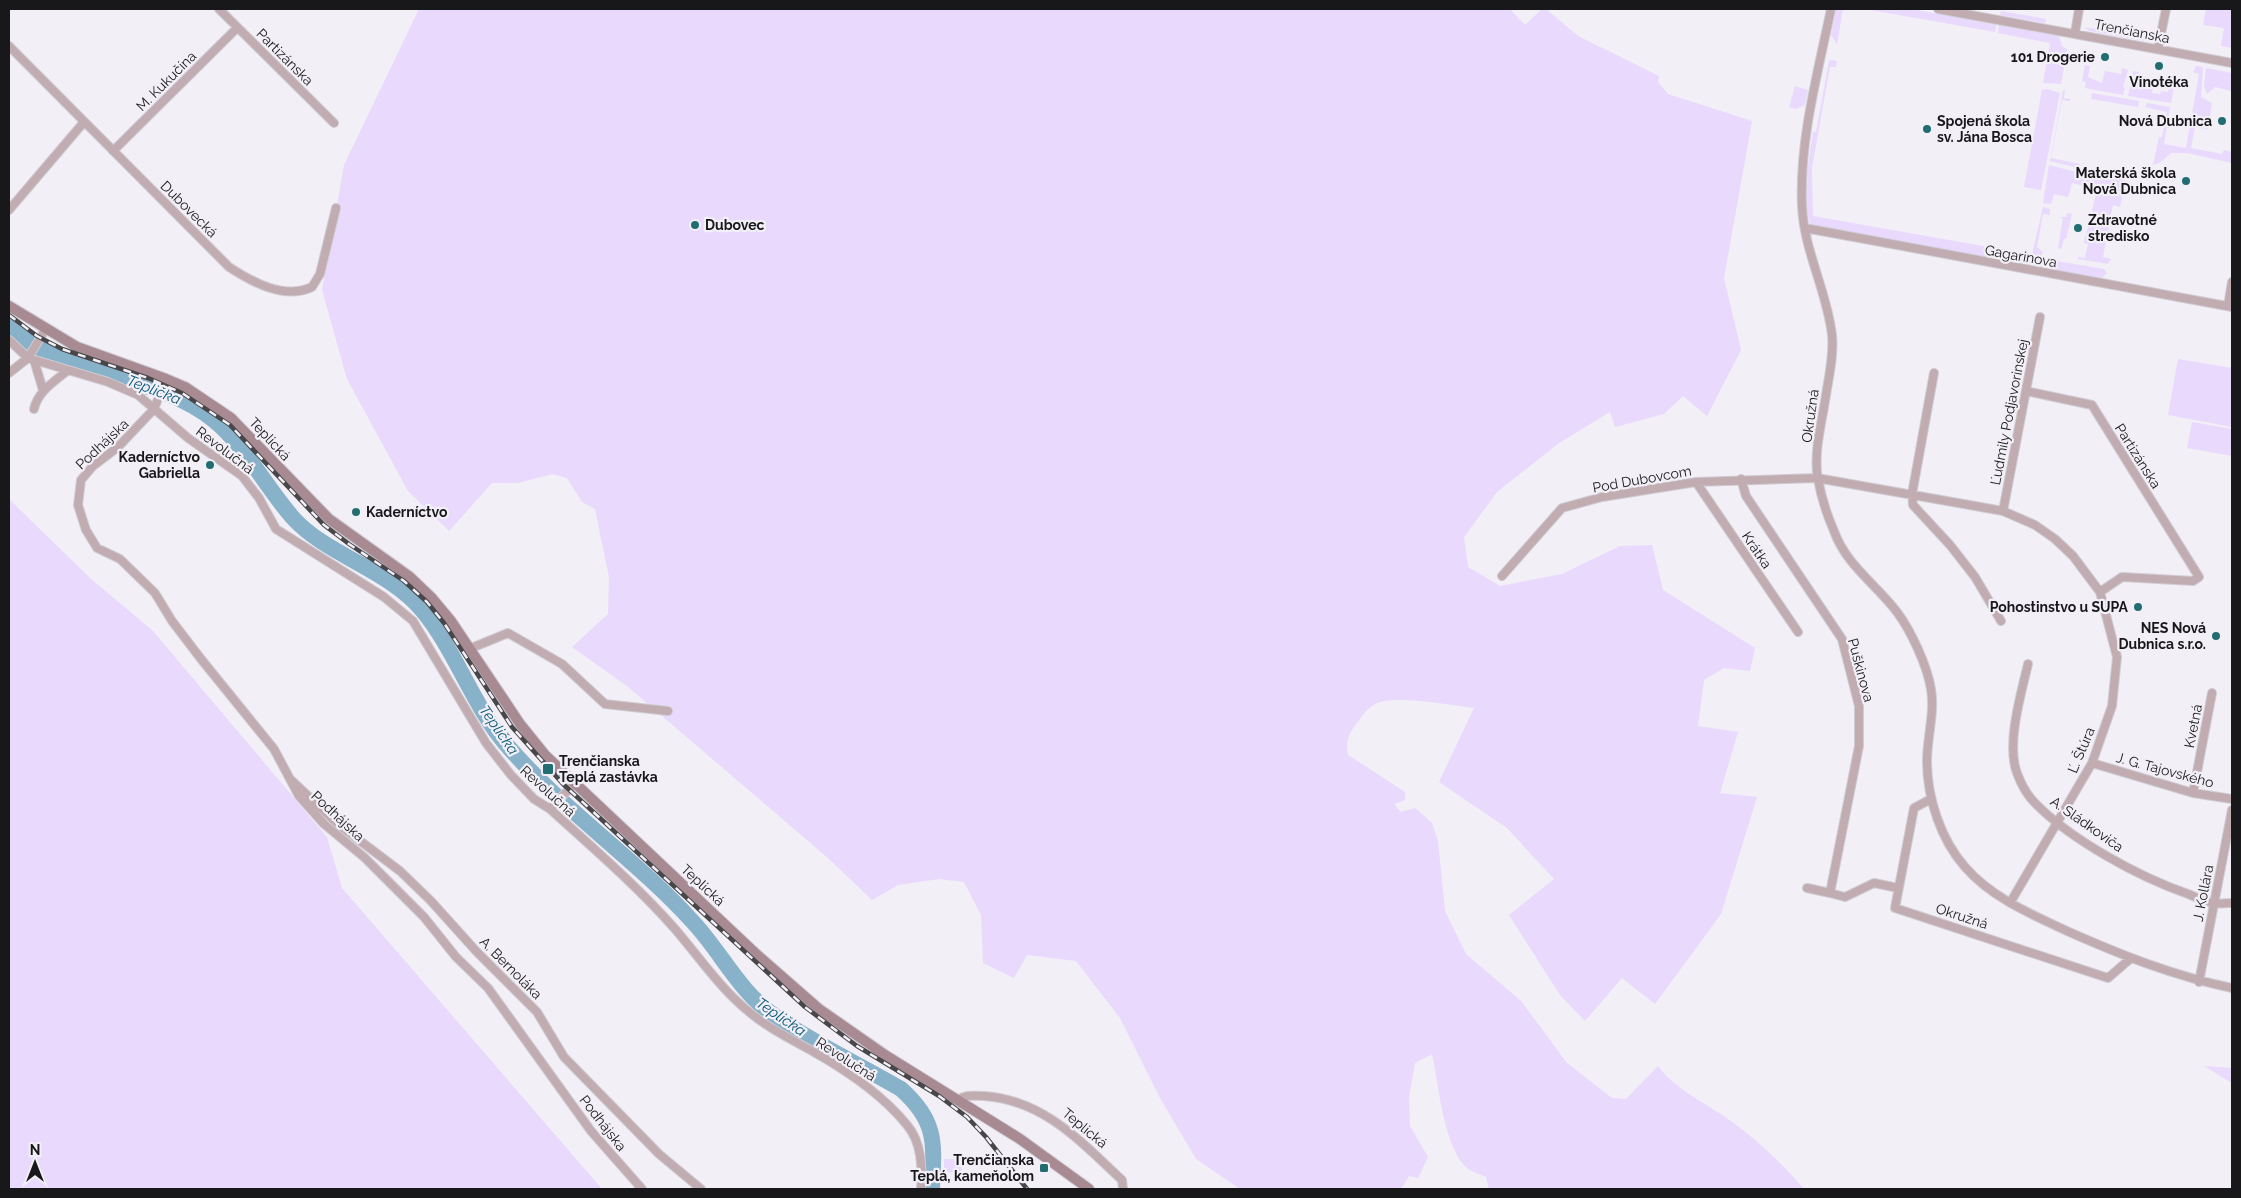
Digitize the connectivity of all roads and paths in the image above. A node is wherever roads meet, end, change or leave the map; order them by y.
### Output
1 (219, 9) edge
2 (1831, 9) edge
3 (1938, 9) edge
4 (2079, 9) edge
5 (2166, 9) edge
6 (237, 28) junction
7 (2075, 33) junction
8 (9, 46) edge
9 (2158, 49) junction
10 (2232, 63) edge
11 (84, 122) junction
12 (334, 123) dead end
13 (113, 151) junction
14 (336, 208) dead end
15 (9, 210) edge
16 (1805, 228) junction
17 (2232, 282) edge
18 (9, 306) edge
19 (2230, 306) edge
20 (2040, 317) dead end
21 (45, 330) junction
22 (9, 340) edge
23 (31, 359) junction
24 (67, 371) junction
25 (9, 373) edge
26 (1934, 373) dead end
27 (164, 383) junction
28 (43, 390) junction
29 (2026, 391) junction
30 (34, 409) dead end
31 (154, 409) junction
32 (1817, 478) junction
33 (1741, 479) junction
34 (1696, 482) junction
35 (1912, 494) junction
36 (2003, 512) junction
37 (1502, 576) dead end
38 (2100, 592) junction
39 (2001, 620) dead end
40 (1798, 632) dead end
41 (468, 649) junction
42 (2028, 664) dead end
43 (2212, 693) dead end
44 (668, 711) dead end
45 (2092, 764) junction
46 (288, 778) junction
47 (570, 788) junction
48 (2193, 793) junction
49 (1932, 799) junction
50 (2232, 799) edge
51 (552, 807) junction
52 (2232, 810) edge
53 (2059, 823) junction
54 (1807, 888) dead end
55 (1898, 888) junction
56 (1830, 893) junction
57 (2010, 903) junction
58 (2214, 904) junction
59 (2232, 904) edge
60 (2130, 959) junction
61 (2200, 982) junction
62 (2232, 988) edge
63 (958, 1100) junction
64 (642, 1189) edge
65 (701, 1189) edge
66 (921, 1189) edge
67 (1089, 1189) edge
68 (1123, 1189) edge

1 - 6 street, Partizánska
2 - 16 street, Okružná
3 - 7 street, Trenčianska
4 - 7 street
5 - 9 street
6 - 12 street, Partizánska
6 - 13 street, M. Kukučína
7 - 9 street, Trenčianska
8 - 11 street, Dubovecká
9 - 10 street, Trenčianska
11 - 13 street, Dubovecká
11 - 15 street
13 - 14 street, Dubovecká
16 - 19 street, Gagarinova
16 - 32 street, Okružná
17 - 19 street
18 - 21 main road, Teplická
20 - 29 street, Ľudmily Podjavorinskej
21 - 23 street
21 - 27 main road, Teplická
22 - 23 street
23 - 24 street, Revolučná
23 - 25 street
23 - 28 street
24 - 28 street
24 - 31 street, Revolučná
26 - 35 street
27 - 31 street
27 - 41 main road, Teplická
28 - 30 street
29 - 36 street, Ľudmily Podjavorinskej
29 - 38 street, Partizánska
31 - 46 street, Podhájska
31 - 51 street, Revolučná
32 - 33 street, Pod Dubovcom
32 - 35 street, Ľ. Štúra
32 - 49 street, Okružná
33 - 34 street, Pod Dubovcom
33 - 56 street, Puškinova
34 - 37 street, Pod Dubovcom
34 - 40 street, Krátka
35 - 36 street, Ľ. Štúra
35 - 39 street
36 - 38 street, Ľ. Štúra
38 - 45 street, Ľ. Štúra
41 - 44 street
41 - 47 main road, Teplická
42 - 53 street, A. Sládkoviča
43 - 48 street, Kvetná
45 - 48 street, J. G. Tajovského
45 - 53 street, Ľ. Štúra
46 - 64 street, Podhájska
46 - 65 street, A. Bernoláka
47 - 51 street
47 - 63 main road, Teplická
48 - 50 street, J. G. Tajovského
49 - 55 street, Okružná
49 - 57 street, Okružná
51 - 66 street, Revolučná
52 - 58 street, J. Kollára
53 - 57 street, Ľ. Štúra
53 - 58 street, A. Sládkoviča
54 - 56 street
55 - 56 street
55 - 60 street, Okružná
57 - 60 street, Okružná
58 - 59 street, A. Sládkoviča
58 - 61 street, J. Kollára
60 - 61 street, Okružná
61 - 62 street, Okružná
63 - 67 main road, Teplická
63 - 68 street, Teplická

